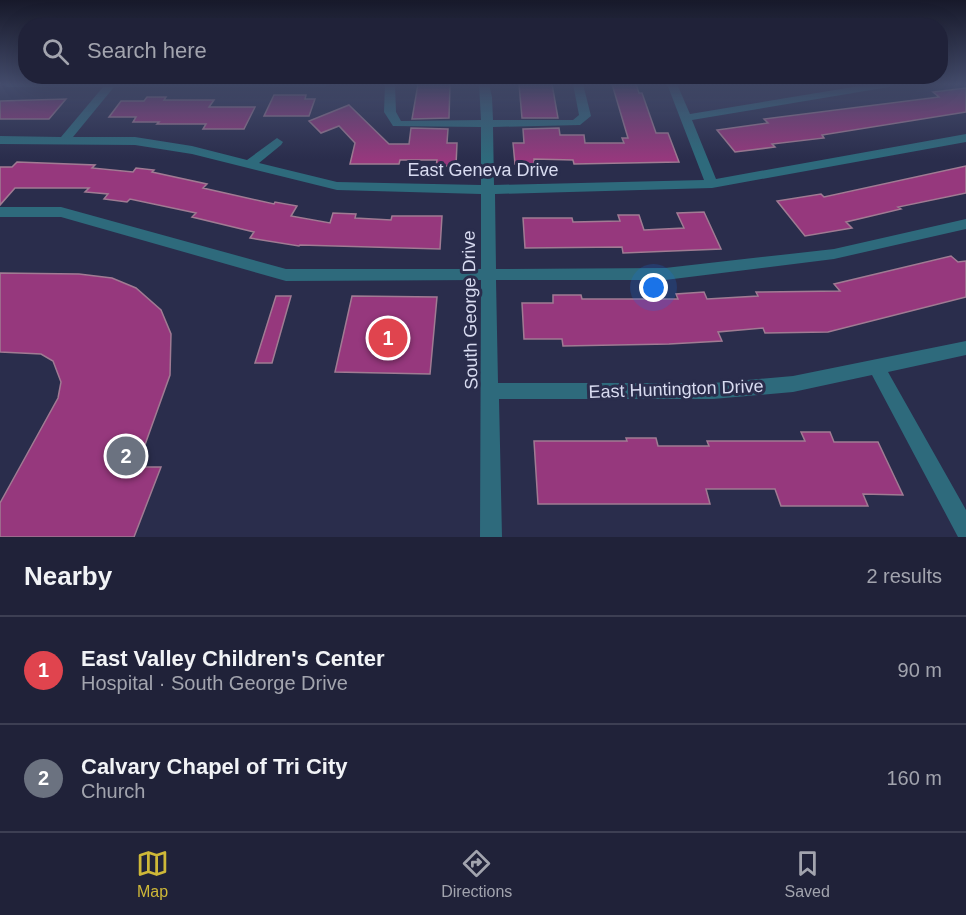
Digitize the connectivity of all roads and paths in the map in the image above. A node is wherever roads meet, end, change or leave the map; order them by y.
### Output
1 (90, 109) edge
2 (390, 109) edge
3 (486, 109) edge
4 (583, 109) edge
5 (682, 109) edge
6 (740, 109) edge
7 (686, 118) junction
8 (487, 123) junction
9 (966, 138) edge
10 (0, 140) edge
11 (65, 140) junction
12 (277, 142) dead end
13 (250, 164) junction
14 (712, 184) junction
15 (488, 190) junction
16 (0, 212) edge
17 (966, 224) edge
18 (489, 276) junction
19 (966, 348) edge
20 (877, 368) junction
21 (490, 391) junction
22 (966, 531) edge
23 (491, 537) edge

1 - 11 street
2 - 8 street
3 - 8 street, South George Drive
4 - 8 street
5 - 7 street
6 - 7 street
7 - 14 street
8 - 15 street, South George Drive
9 - 14 street, East Geneva Drive
10 - 11 street, East Geneva Drive
11 - 13 street, East Geneva Drive
12 - 13 street
13 - 15 street, East Geneva Drive
14 - 15 street, East Geneva Drive
15 - 18 street, South George Drive
16 - 18 street
17 - 18 street
18 - 21 street, South George Drive
19 - 20 street, East Huntington Drive
20 - 21 street, East Huntington Drive
20 - 22 street
21 - 23 street, South George Drive

